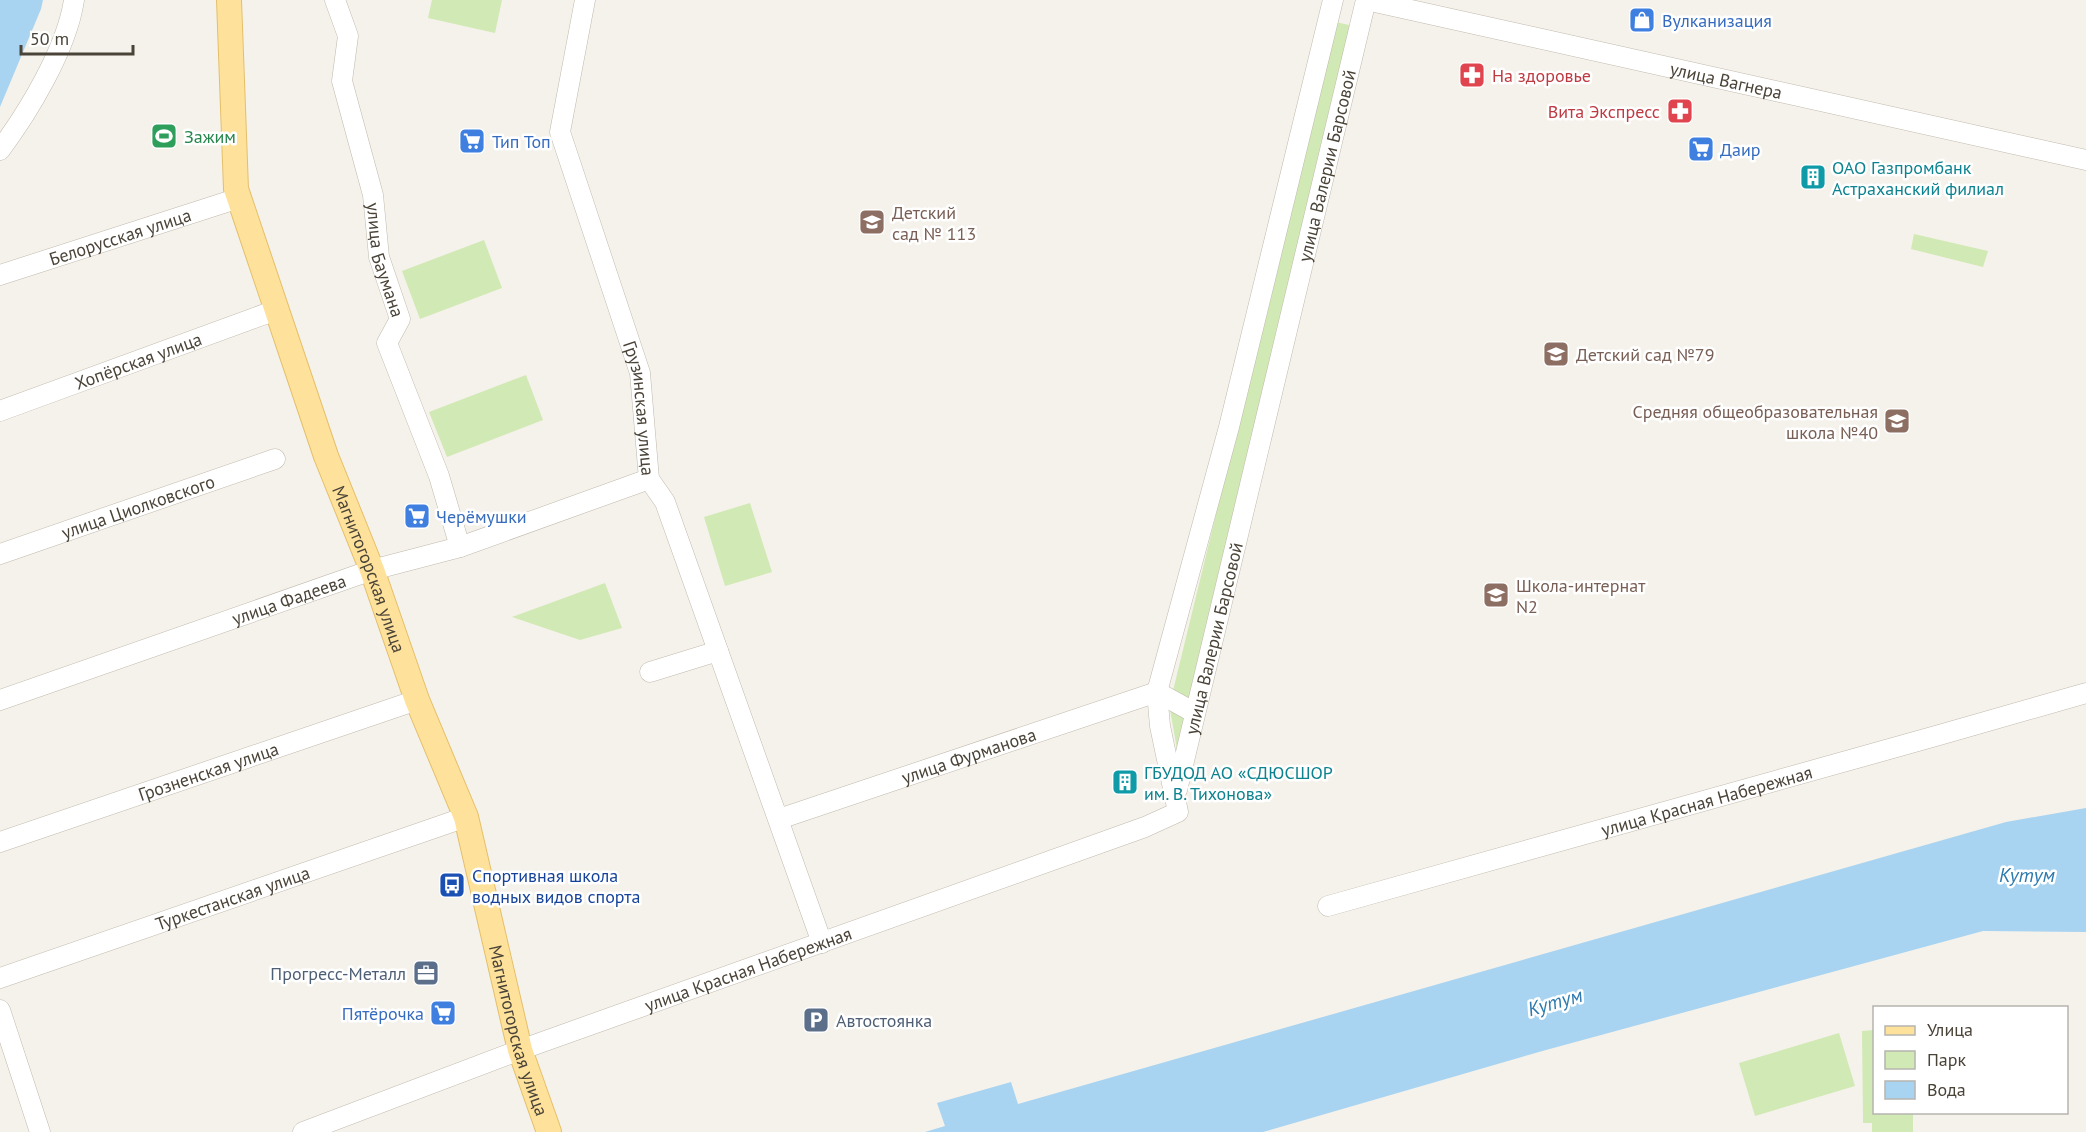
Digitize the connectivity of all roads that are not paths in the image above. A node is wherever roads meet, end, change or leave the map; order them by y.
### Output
1 (74, 0) edge
2 (229, 0) edge
3 (335, 0) edge
4 (585, 0) edge
5 (1333, 0) edge
6 (1366, 0) edge
7 (1430, 7) edge
8 (0, 150) edge
9 (2086, 160) edge
10 (239, 198) junction
11 (0, 275) edge
12 (276, 310) junction
13 (1255, 320) junction
14 (1288, 328) junction
15 (0, 411) edge
16 (275, 459) dead end
17 (649, 479) junction
18 (460, 547) junction
19 (0, 554) edge
20 (372, 570) junction
21 (718, 651) junction
22 (650, 672) dead end
23 (1157, 692) junction
24 (2086, 693) edge
25 (0, 700) edge
26 (417, 700) junction
27 (1196, 713) junction
28 (1176, 795) junction
29 (466, 817) junction
30 (779, 819) junction
31 (0, 842) edge
32 (1328, 906) dead end
33 (822, 942) junction
34 (0, 978) edge
35 (0, 1010) edge
36 (520, 1050) junction
37 (40, 1132) edge
38 (303, 1132) edge
39 (549, 1132) edge

1 - 8 street
2 - 10 main road, Магнитогорская улица
3 - 18 street, улица Баумана
4 - 17 street, Грузинская улица
5 - 13 street, улица Валерии Барсовой
6 - 7 street, улица Вагнера
6 - 14 street, улица Валерии Барсовой
7 - 9 street, улица Вагнера
10 - 11 street, Белорусская улица
10 - 12 main road, Магнитогорская улица
12 - 15 street, Хопёрская улица
12 - 20 main road, Магнитогорская улица
13 - 14 street
13 - 23 street, улица Валерии Барсовой
14 - 27 street, улица Валерии Барсовой
16 - 19 street, улица Циолковского
17 - 18 street, улица Фадеева
17 - 21 street, Грузинская улица
18 - 20 street, улица Фадеева
20 - 25 street, улица Фадеева
20 - 26 main road, Магнитогорская улица
21 - 22 street
21 - 30 street, Грузинская улица
23 - 27 street
23 - 28 street, улица Валерии Барсовой
23 - 30 street, улица Фурманова
24 - 32 street, улица Красная Набережная
26 - 29 main road, Магнитогорская улица
26 - 31 street, Грозненская улица
27 - 28 street, улица Валерии Барсовой
28 - 33 street, улица Красная Набережная
29 - 34 street, Туркестанская улица
29 - 36 main road, Магнитогорская улица
30 - 33 street, Грузинская улица
33 - 36 street, улица Красная Набережная
35 - 37 street
36 - 38 street, улица Красная Набережная
36 - 39 main road, Магнитогорская улица

